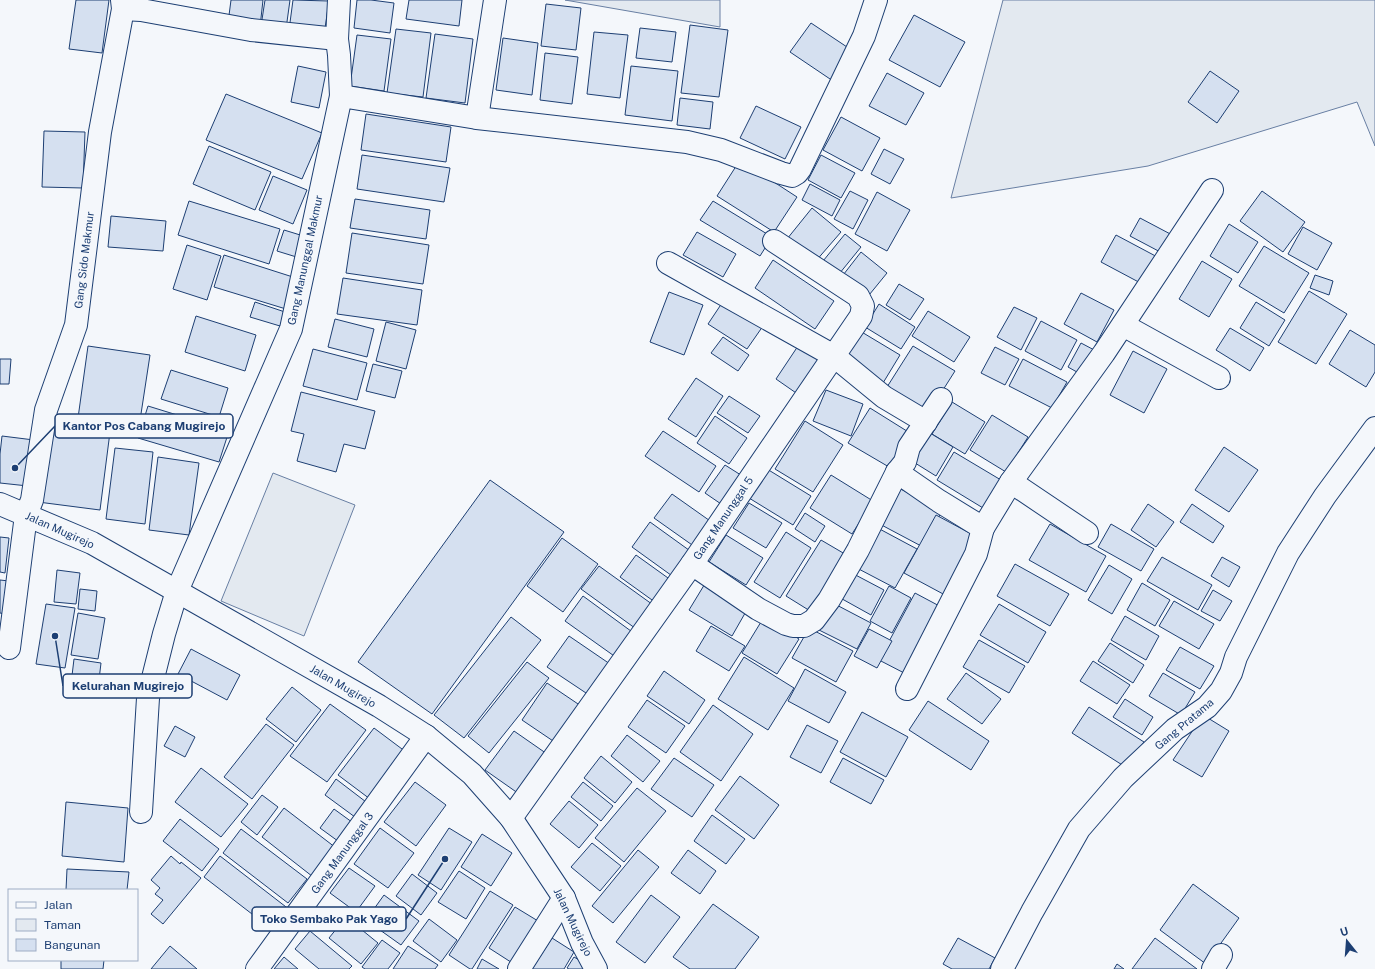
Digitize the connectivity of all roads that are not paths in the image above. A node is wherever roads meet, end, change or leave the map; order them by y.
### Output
1 (339, 0) edge
2 (495, 0) edge
3 (876, 0) edge
4 (122, 5) edge
5 (337, 39) junction
6 (341, 96) junction
7 (477, 118) junction
8 (1212, 190) dead end
9 (774, 241) dead end
10 (668, 263) dead end
11 (1123, 325) junction
12 (834, 356) junction
13 (1219, 378) dead end
14 (941, 399) dead end
15 (926, 422) junction
16 (1375, 428) edge
17 (897, 472) junction
18 (1011, 482) junction
19 (0, 504) edge
20 (26, 514) junction
21 (983, 528) junction
22 (1087, 533) dead end
23 (692, 564) junction
24 (177, 591) junction
25 (9, 648) dead end
26 (907, 689) dead end
27 (426, 736) junction
28 (141, 812) dead end
29 (511, 818) junction
30 (564, 898) junction
31 (257, 969) edge
32 (519, 969) edge
33 (596, 969) edge
34 (1002, 969) edge

1 - 5 street, Gang Manunggal Makmur
2 - 7 street
3 - 7 street
4 - 5 street
4 - 20 street, Gang Sido Makmur
5 - 6 street, Gang Manunggal Makmur
6 - 7 street
6 - 24 street, Gang Manunggal Makmur
8 - 11 street
9 - 12 street, Gang Manunggal 5
10 - 12 street
11 - 13 street
11 - 18 street
12 - 15 street
12 - 23 street, Gang Manunggal 5
14 - 15 street
15 - 17 street
16 - 34 street, Gang Pratama
17 - 21 street
17 - 23 street
18 - 21 street
18 - 22 street
19 - 20 street, Jalan Mugirejo
20 - 24 street, Jalan Mugirejo
20 - 25 street, Gang Sido Makmur
21 - 26 street
23 - 29 street, Gang Manunggal 5
24 - 27 street, Jalan Mugirejo
24 - 28 street, Gang Manunggal Makmur
27 - 29 street, Jalan Mugirejo
27 - 31 street, Gang Manunggal 3
29 - 30 street, Jalan Mugirejo
30 - 32 street
30 - 33 street, Jalan Mugirejo

